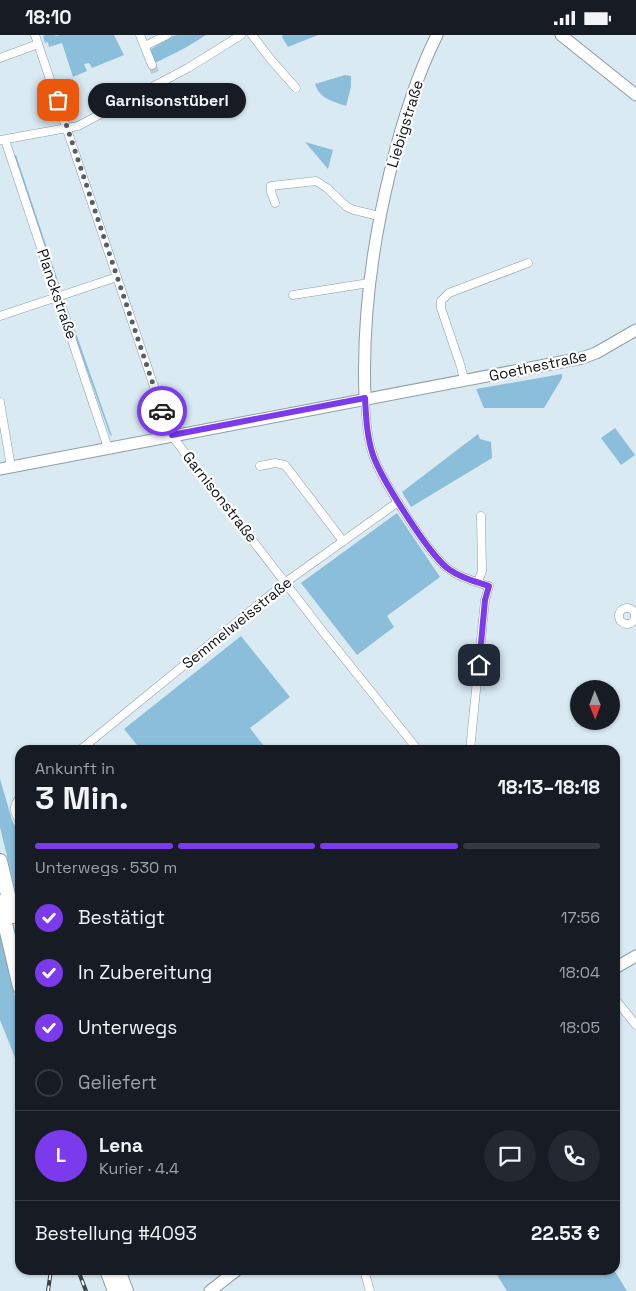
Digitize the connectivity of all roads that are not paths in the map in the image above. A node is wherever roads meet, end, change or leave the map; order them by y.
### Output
1 (35, 35) edge
2 (140, 35) edge
3 (166, 35) edge
4 (241, 35) edge
5 (252, 35) edge
6 (437, 35) edge
7 (561, 35) edge
8 (38, 44) junction
9 (145, 46) junction
10 (0, 57) edge
11 (152, 65) tunnel mouth
12 (156, 75) tunnel mouth
13 (160, 83) junction
14 (296, 88) dead end
15 (636, 95) edge
16 (68, 129) junction
17 (2, 140) edge
18 (275, 203) dead end
19 (379, 216) junction
20 (528, 263) dead end
21 (117, 277) junction
22 (369, 283) junction
23 (293, 295) dead end
24 (57, 297) junction
25 (0, 316) edge
26 (636, 331) edge
27 (464, 380) junction
28 (365, 398) junction
29 (0, 402) edge
30 (172, 435) junction
31 (108, 448) junction
32 (260, 466) dead end
33 (6, 468) edge
34 (398, 502) junction
35 (481, 516) dead end
36 (343, 541) junction
37 (286, 582) junction
38 (478, 582) junction
39 (86, 745) edge
40 (414, 745) edge
41 (470, 745) edge
42 (0, 861) edge
43 (0, 902) edge
44 (15, 925) edge
45 (636, 956) edge
46 (620, 965) edge
47 (15, 966) edge
48 (620, 1005) edge
49 (636, 1025) edge
50 (109, 1275) edge
51 (120, 1275) edge
52 (231, 1275) edge
53 (365, 1275) edge
54 (115, 1291) edge
55 (126, 1291) edge
56 (210, 1291) edge
57 (370, 1291) edge

1 - 8 street, Garnisonstraße
2 - 9 street
3 - 9 street
4 - 13 street
5 - 14 street
6 - 19 main road, Liebigstraße
7 - 15 main road
8 - 10 street
8 - 16 street, Garnisonstraße
9 - 11 street
12 - 13 street
13 - 16 street
16 - 17 street
16 - 21 street, Garnisonstraße
17 - 24 street, Planckstraße
18 - 19 street
19 - 22 main road, Liebigstraße
20 - 27 street
21 - 24 street
21 - 30 street, Garnisonstraße
22 - 23 street
22 - 28 main road, Liebigstraße
24 - 25 street
24 - 31 street, Planckstraße
26 - 27 main road, Goethestraße
27 - 28 main road, Goethestraße
28 - 30 main road, Goethestraße
28 - 34 street
29 - 33 street
30 - 31 main road, Goethestraße
30 - 37 street, Garnisonstraße
31 - 33 main road, Goethestraße
32 - 36 street
34 - 36 street, Semmelweisstraße
34 - 38 street
35 - 38 street
36 - 37 street, Semmelweisstraße
37 - 39 street, Semmelweisstraße
37 - 40 street, Garnisonstraße
38 - 41 street
42 - 44 highway
43 - 47 highway
45 - 46 main road
48 - 49 street
50 - 54 highway
51 - 55 highway
52 - 56 main road
53 - 57 street

